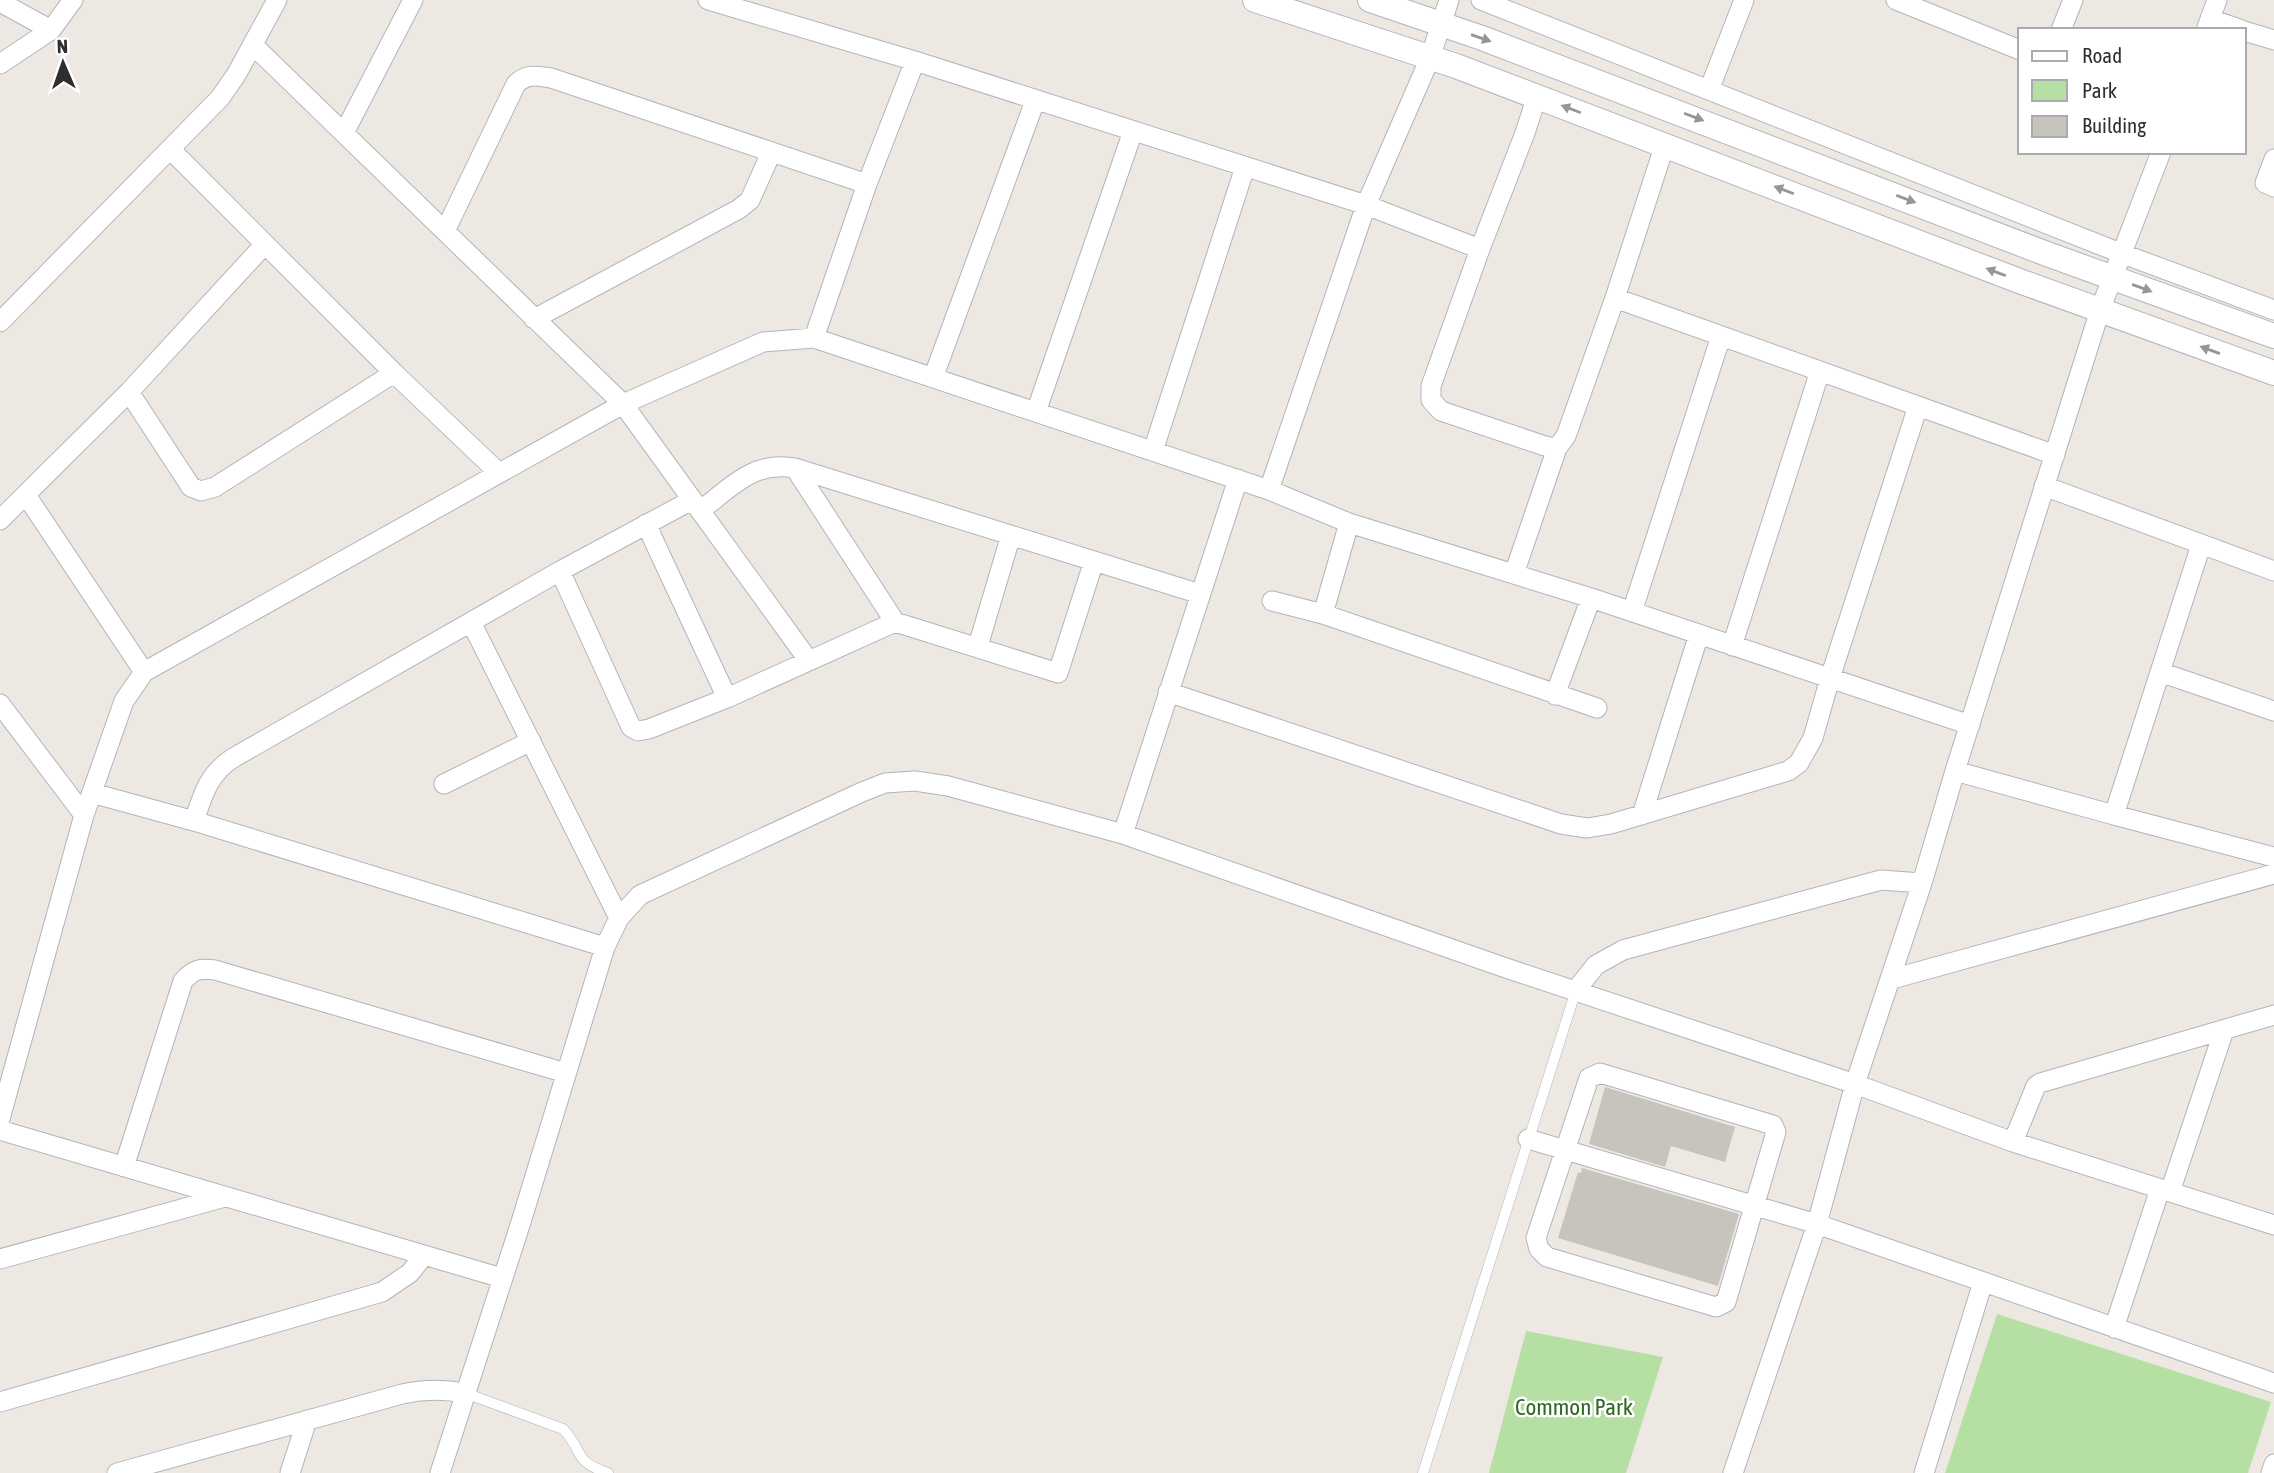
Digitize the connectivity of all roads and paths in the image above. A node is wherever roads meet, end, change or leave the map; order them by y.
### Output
1 (73, 0) edge
2 (278, 0) edge
3 (413, 0) edge
4 (708, 0) edge
5 (1255, 0) edge
6 (1370, 0) edge
7 (1449, 0) edge
8 (1481, 0) edge
9 (1744, 0) edge
10 (1896, 0) edge
11 (2073, 0) edge
12 (2217, 0) edge
13 (0, 2) edge
14 (1441, 24) junction
15 (2208, 24) edge
16 (2062, 28) edge
17 (2231, 28) edge
18 (51, 30) junction
19 (2246, 31) edge
20 (2274, 40) edge
21 (253, 45) junction
22 (2018, 49) edge
23 (1430, 58) junction
24 (915, 61) junction
25 (0, 64) edge
26 (1709, 90) junction
27 (1537, 96) junction
28 (1035, 101) junction
29 (1133, 131) junction
30 (344, 133) junction
31 (1665, 144) junction
32 (170, 149) junction
33 (771, 153) junction
34 (2160, 154) edge
35 (2274, 159) edge
36 (1245, 167) junction
37 (867, 184) junction
38 (2274, 187) edge
39 (1366, 205) junction
40 (445, 231) junction
41 (265, 244) junction
42 (1480, 249) junction
43 (2123, 254) junction
44 (2111, 277) junction
45 (1615, 298) junction
46 (2100, 310) junction
47 (2274, 310) edge
48 (534, 319) junction
49 (0, 321) edge
50 (1721, 336) junction
51 (2274, 336) edge
52 (814, 338) junction
53 (1820, 371) junction
54 (394, 373) junction
55 (2274, 373) edge
56 (933, 378) junction
57 (128, 392) junction
58 (623, 404) junction
59 (1918, 406) junction
60 (1036, 412) junction
61 (1557, 448) junction
62 (1153, 451) junction
63 (2055, 455) junction
64 (795, 468) junction
65 (499, 473) junction
66 (1238, 479) junction
67 (2044, 486) junction
68 (1269, 490) junction
69 (26, 495) junction
70 (696, 505) junction
71 (0, 520) edge
72 (1349, 523) junction
73 (646, 524) junction
74 (1011, 535) junction
75 (2201, 545) junction
76 (1094, 561) junction
77 (560, 571) junction
78 (2274, 571) edge
79 (1514, 574) junction
80 (1200, 594) junction
81 (1591, 598) junction
82 (1272, 601) dead end
83 (1632, 612) junction
84 (1323, 614) junction
85 (471, 622) junction
86 (895, 622) junction
87 (1699, 634) junction
88 (978, 646) junction
89 (1732, 646) junction
90 (808, 661) junction
91 (2160, 672) junction
92 (144, 673) junction
93 (1830, 678) junction
94 (1168, 692) junction
95 (1555, 695) junction
96 (727, 698) junction
97 (0, 704) edge
98 (1597, 708) dead end
99 (2274, 711) edge
100 (1970, 725) junction
101 (531, 741) junction
102 (1955, 771) junction
103 (444, 783) dead end
104 (92, 793) junction
105 (84, 815) junction
106 (1642, 815) junction
107 (2115, 815) junction
108 (194, 821) junction
109 (1123, 834) junction
110 (2274, 857) edge
111 (2274, 874) edge
112 (1922, 883) junction
113 (619, 918) junction
114 (606, 947) junction
115 (1892, 979) junction
116 (1576, 990) junction
117 (2274, 1015) edge
118 (2224, 1030) junction
119 (566, 1073) junction
120 (1855, 1084) junction
121 (0, 1119) edge
122 (0, 1130) edge
123 (1528, 1139) junction
124 (2013, 1142) junction
125 (1565, 1149) junction
126 (124, 1167) junction
127 (2165, 1191) junction
128 (227, 1197) junction
129 (1754, 1205) junction
130 (1817, 1224) junction
131 (2274, 1225) edge
132 (424, 1255) junction
133 (0, 1259) edge
134 (502, 1278) junction
135 (1983, 1282) junction
136 (2114, 1328) junction
137 (2274, 1383) edge
138 (465, 1393) junction
139 (0, 1402) edge
140 (307, 1420) junction
141 (2274, 1464) edge
142 (117, 1473) edge
143 (290, 1473) edge
144 (439, 1473) edge
145 (608, 1473) edge
146 (1423, 1473) edge
147 (1733, 1473) edge
148 (1924, 1473) edge
149 (2271, 1473) edge

1 - 18 street
2 - 21 street
3 - 30 street
4 - 24 street
5 - 23 street
6 - 14 street
7 - 14 street
8 - 26 street
9 - 26 street
10 - 22 street
11 - 16 street
12 - 15 street
13 - 18 street
14 - 23 street
14 -> 44 street
15 - 17 street
18 - 25 street
19 - 20 street
21 - 30 street
21 - 32 street
23 - 27 street
23 - 39 street
24 - 28 street
24 - 37 street
26 - 43 street
31 -> 27 street
27 - 42 street
28 - 29 street
28 - 56 street
29 - 36 street
29 - 60 street
30 - 40 street
31 - 45 street
46 -> 31 street
32 - 41 street
32 - 49 street
33 - 37 street
33 - 40 street
33 - 48 street
34 - 43 street
35 - 38 street
36 - 39 street
36 - 62 street
37 - 52 street
39 - 42 street
39 - 68 street
40 - 48 street
41 - 54 street
41 - 57 street
42 - 61 street
43 - 44 street
43 - 47 street
44 - 46 street
44 -> 51 street
45 - 50 street
45 - 61 street
55 -> 46 street
46 - 63 street
48 - 58 street
50 - 53 street
50 - 83 street
52 - 56 street
52 - 58 street
53 - 59 street
53 - 89 street
54 - 57 street
54 - 65 street
56 - 60 street
57 - 69 street
58 - 65 street
58 - 70 street
59 - 63 street
59 - 93 street
60 - 62 street
61 - 79 street
62 - 66 street
63 - 67 street
64 - 70 street
64 - 74 street
64 - 86 street
65 - 92 street
66 - 68 street
66 - 80 street
67 - 75 street
67 - 100 street
68 - 72 street
69 - 71 street
69 - 92 street
70 - 73 street
70 - 90 street
72 - 79 street
72 - 84 street
73 - 77 street
73 - 96 street
74 - 76 street
74 - 88 street
75 - 78 street
75 - 91 street
76 - 80 street
76 - 88 street
77 - 85 street
77 - 96 street
79 - 81 street
80 - 94 street
81 - 83 street
81 - 95 street
82 - 84 street
83 - 87 street
84 - 95 street
85 - 101 street
85 - 108 street
86 - 88 street
86 - 90 street
87 - 89 street
87 - 106 street
89 - 93 street
90 - 96 street
91 - 99 street
91 - 107 street
92 - 104 street
93 - 100 street
93 - 106 street
94 - 106 street
94 - 109 street
95 - 98 street
97 - 105 street
100 - 102 street
101 - 103 street
101 - 113 street
102 - 107 street
102 - 112 street
104 - 105 street
104 - 108 street
105 - 121 street
107 - 110 street
108 - 114 street
109 - 113 street
109 - 116 street
111 - 115 street
112 - 115 street
112 - 116 street
113 - 114 street
114 - 119 street
115 - 120 street
116 - 120 street
116 - 123 lane
117 - 118 street
118 - 124 street
118 - 127 street
119 - 126 street
119 - 134 street
120 - 124 street
120 - 130 street
122 - 126 street
123 - 125 street
123 - 146 lane
124 - 127 street
125 - 129 street
125 - 129 street
125 - 129 street
126 - 128 street
127 - 131 street
127 - 136 street
128 - 132 street
128 - 133 street
129 - 130 street
130 - 135 street
130 - 147 street
132 - 134 street
132 - 139 street
134 - 138 street
135 - 136 street
135 - 148 street
136 - 137 street
138 - 140 street
138 - 144 street
138 - 145 lane
140 - 142 street
140 - 143 street
141 - 149 street

